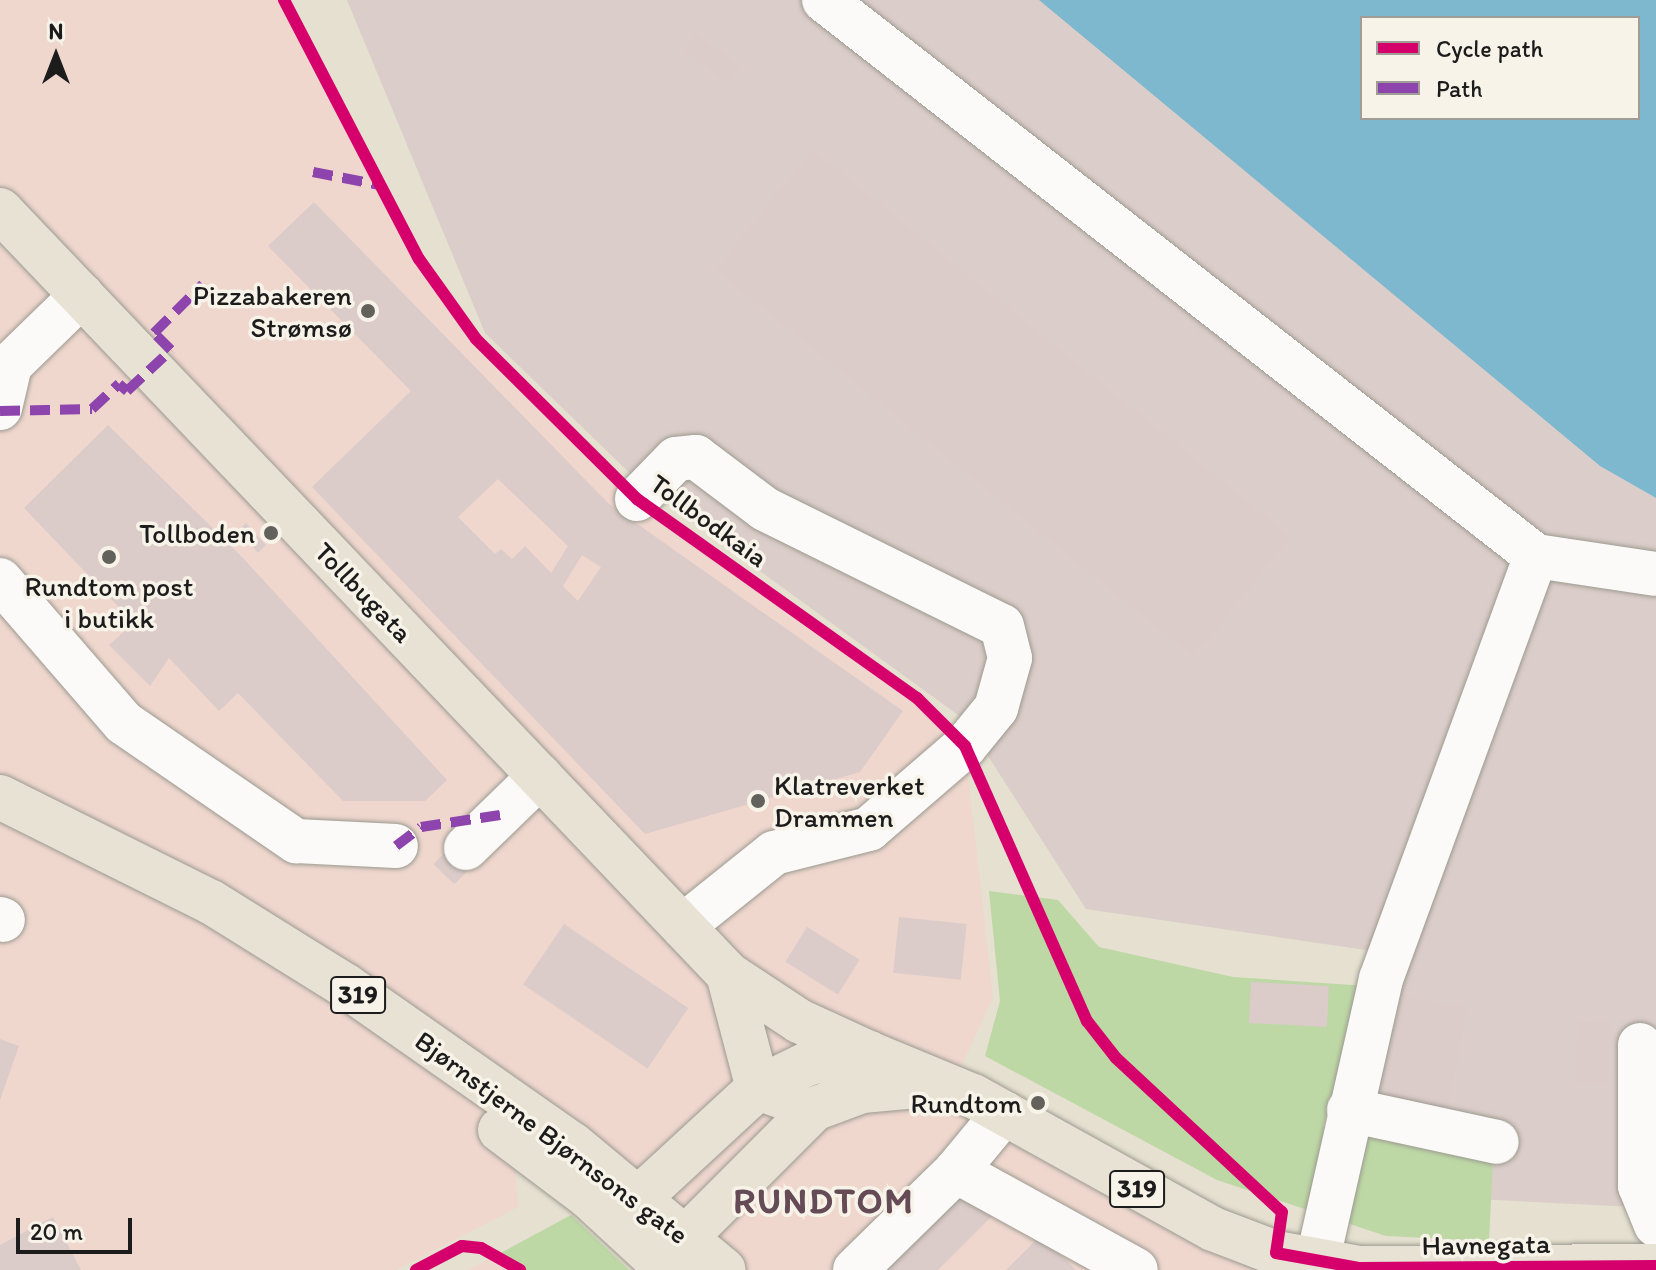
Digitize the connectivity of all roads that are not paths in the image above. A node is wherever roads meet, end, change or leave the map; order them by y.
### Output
1 (824, 0) edge
2 (0, 210) edge
3 (82, 295) junction
4 (0, 408) edge
5 (637, 499) dead end
6 (1536, 556) junction
7 (1656, 574) edge
8 (0, 580) edge
9 (540, 776) junction
10 (0, 797) edge
11 (0, 826) edge
12 (396, 846) dead end
13 (466, 848) dead end
14 (683, 926) junction
15 (728, 974) junction
16 (799, 1021) junction
17 (1640, 1045) dead end
18 (869, 1053) junction
19 (809, 1063) junction
20 (945, 1083) junction
21 (758, 1088) junction
22 (814, 1109) junction
23 (1349, 1110) junction
24 (1004, 1113) junction
25 (1497, 1142) dead end
26 (956, 1171) junction
27 (641, 1196) junction
28 (1656, 1225) edge
29 (664, 1248) edge
30 (1289, 1262) edge
31 (1656, 1266) edge
32 (724, 1270) edge
33 (855, 1270) edge
34 (1136, 1270) edge

1 - 6 lane
2 - 3 main road, Tollbugata
3 - 4 lane
3 - 9 main road, Tollbugata
5 - 14 lane
6 - 7 lane
6 - 23 lane
8 - 12 lane
9 - 13 lane
9 - 14 main road, Tollbugata
10 - 27 main road, Bjørnstjerne Bjørnsons gate / 319
11 - 29 main road, Bjørnstjerne Bjørnsons gate / 319
14 - 15 main road, Tollbugata
15 - 16 main road, Tollbugata
15 - 21 main road, Tollbugata
16 - 18 main road, Tollbugata
16 - 19 main road
17 - 28 lane
18 - 19 main road
18 - 20 main road, 319
19 - 21 main road
19 - 22 main road
20 - 22 main road
20 - 24 main road, 319
21 - 22 main road
21 - 27 main road
22 - 29 main road
23 - 25 lane
23 - 30 lane
24 - 26 lane
24 - 30 main road, 319
26 - 33 lane
26 - 34 lane
27 - 29 main road, Bjørnstjerne Bjørnsons gate / 319
29 - 32 main road, Bjørnstjerne Bjørnsons gate / 319
30 - 31 main road, Havnegata / 319

